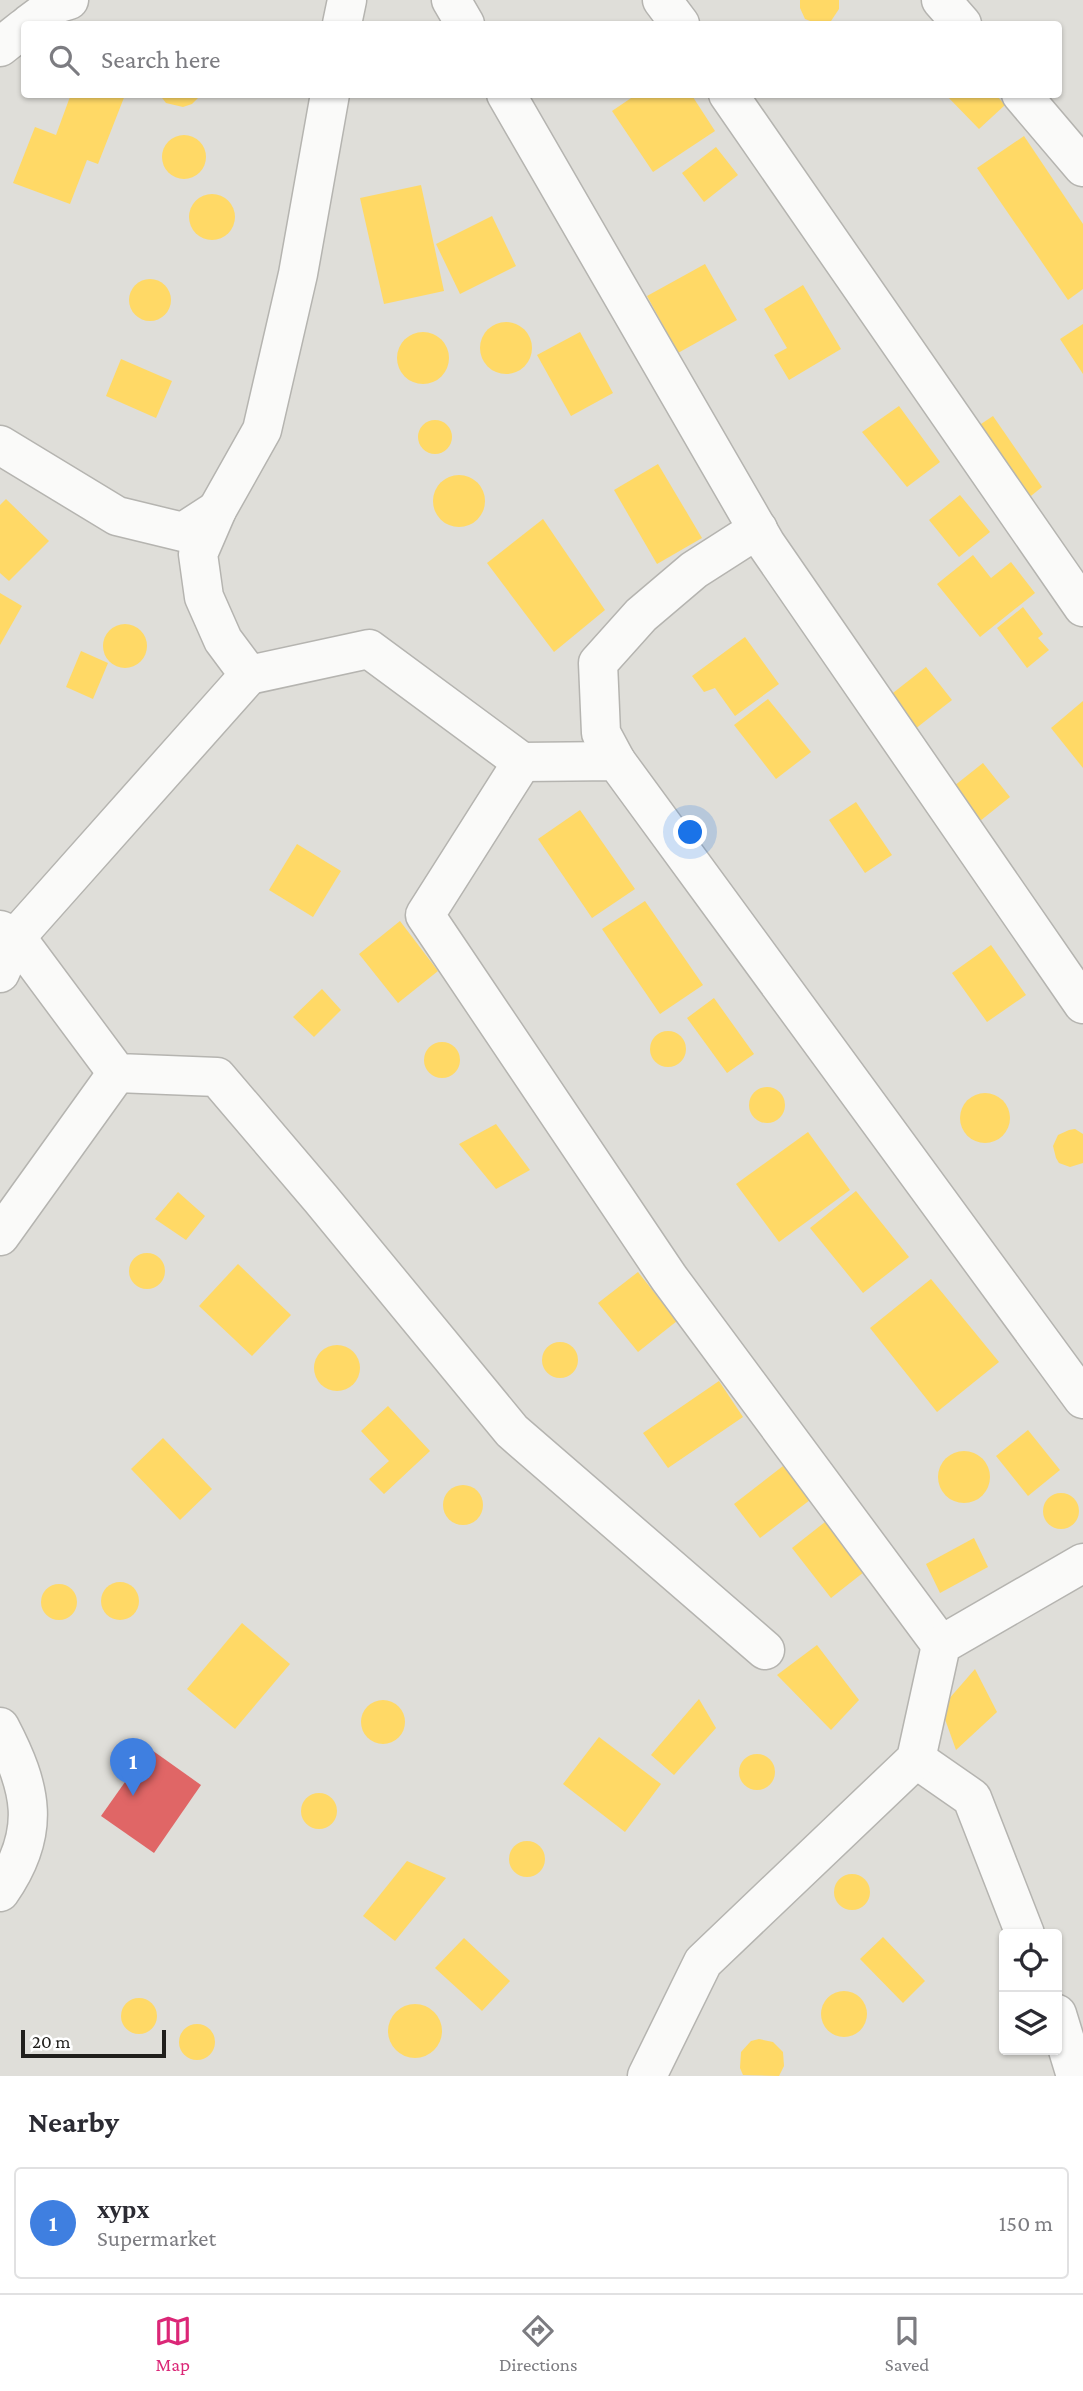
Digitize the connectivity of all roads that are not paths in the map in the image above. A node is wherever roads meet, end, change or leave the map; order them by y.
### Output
1 (69, 0) edge
2 (346, 0) edge
3 (451, 0) edge
4 (662, 0) edge
5 (941, 0) edge
6 (33, 21) edge
7 (342, 21) edge
8 (464, 21) edge
9 (678, 21) edge
10 (959, 21) edge
11 (21, 30) edge
12 (0, 47) edge
13 (329, 98) edge
14 (508, 98) edge
15 (732, 98) edge
16 (1024, 98) edge
17 (1083, 167) edge
18 (0, 445) edge
19 (217, 510) junction
20 (758, 529) junction
21 (1083, 607) edge
22 (249, 675) junction
23 (616, 761) junction
24 (522, 762) junction
25 (8, 933) edge
26 (0, 973) edge
27 (1083, 1004) edge
28 (117, 1073) junction
29 (0, 1236) edge
30 (1083, 1399) edge
31 (1083, 1563) edge
32 (941, 1645) junction
33 (765, 1650) dead end
34 (0, 1727) edge
35 (916, 1759) junction
36 (0, 1892) edge
37 (1023, 1929) edge
38 (1062, 2030) edge
39 (647, 2076) edge
40 (1076, 2076) edge

1 - 6 street
2 - 7 street
3 - 8 street
4 - 9 street
5 - 10 street
11 - 12 street
13 - 19 street
14 - 20 street
15 - 21 street
16 - 17 street
18 - 19 street
19 - 22 street
20 - 23 street
20 - 27 street
22 - 24 street
22 - 25 street
23 - 24 street
23 - 30 street
24 - 32 street
25 - 26 street
25 - 28 street
28 - 29 street
28 - 33 street
31 - 32 street
32 - 35 street
34 - 36 street
35 - 37 street
35 - 39 street
38 - 40 street

